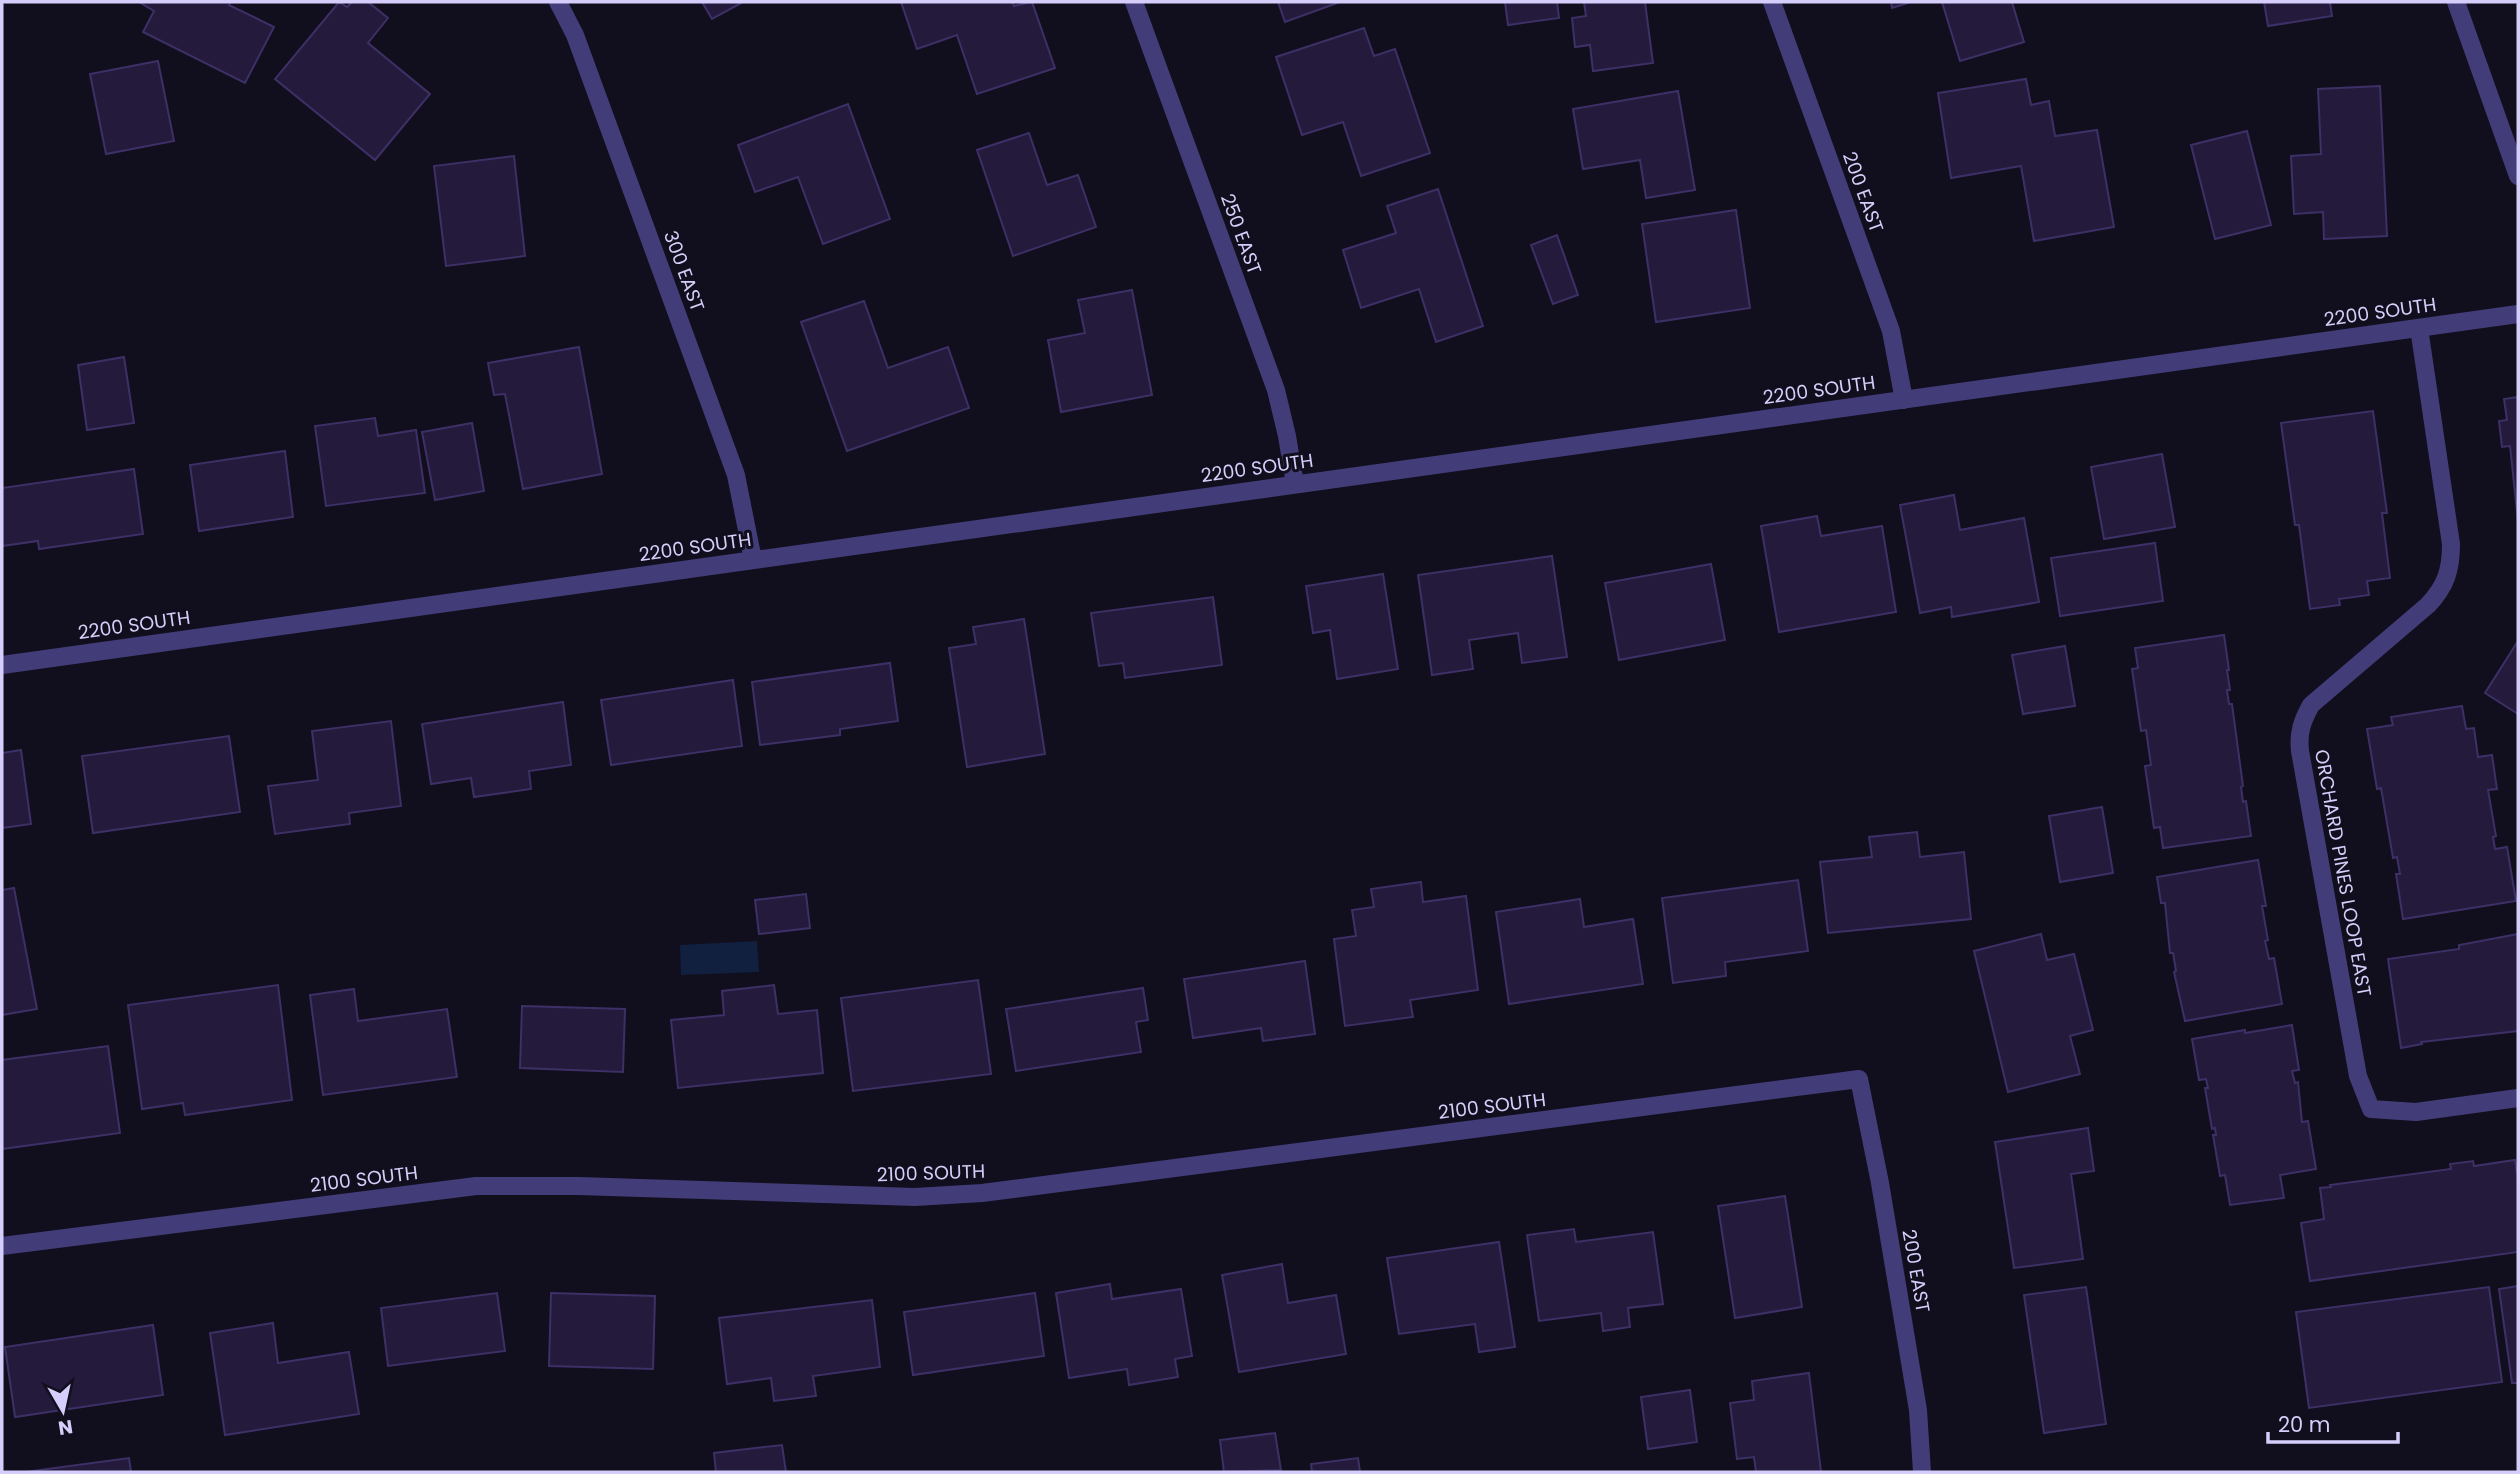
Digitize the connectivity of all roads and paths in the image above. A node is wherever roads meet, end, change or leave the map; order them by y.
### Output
1 (558, 2) edge
2 (1134, 2) edge
3 (1772, 2) edge
4 (2456, 2) edge
5 (2518, 176) edge
6 (2518, 314) edge
7 (2419, 328) junction
8 (1904, 400) junction
9 (1295, 484) junction
10 (753, 560) junction
11 (2, 665) edge
12 (1859, 1079) joint
13 (2518, 1098) edge
14 (2, 1246) edge
15 (1922, 1472) edge

1 - 10 street, 300 EAST
2 - 9 street, 250 EAST
3 - 8 street, 200 EAST
4 - 5 street
6 - 7 street, 2200 SOUTH
7 - 8 street, 2200 SOUTH
7 - 13 street, ORCHARD PINES LOOP EAST
8 - 9 street, 2200 SOUTH
9 - 10 street, 2200 SOUTH
10 - 11 street, 2200 SOUTH
12 - 14 street, 2100 SOUTH
12 - 15 street, 200 EAST

